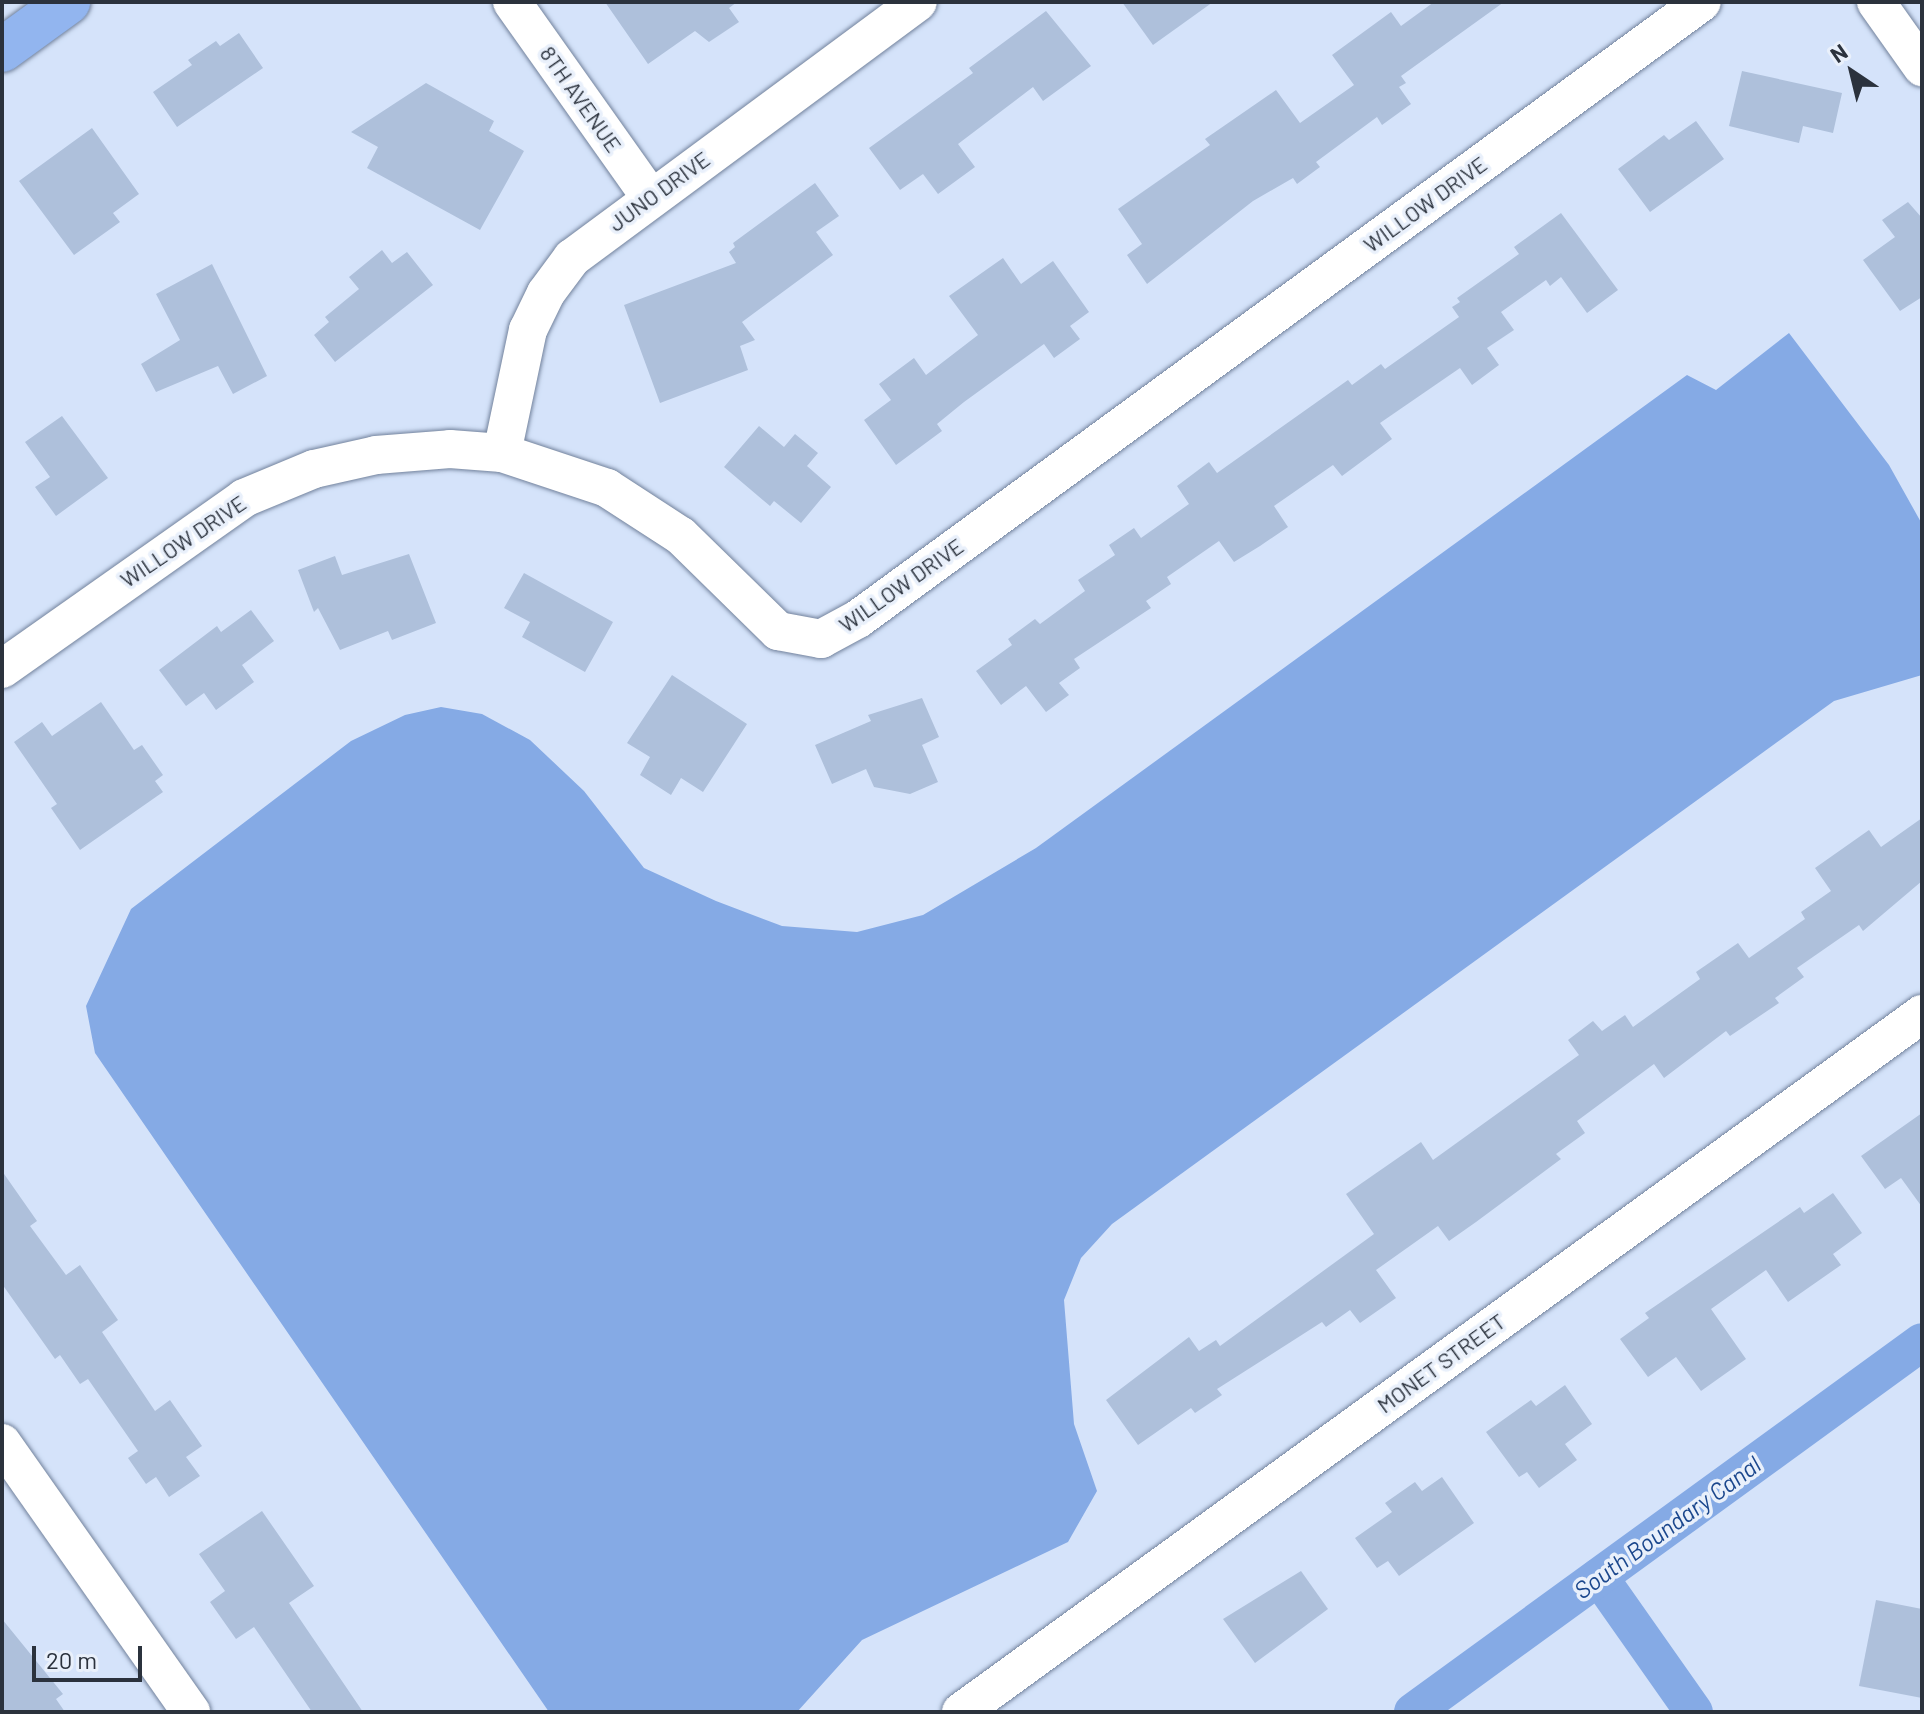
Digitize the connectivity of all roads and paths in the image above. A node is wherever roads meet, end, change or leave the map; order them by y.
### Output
1 (68, 2) edge
2 (512, 2) edge
3 (918, 2) edge
4 (1702, 2) edge
5 (1876, 2) edge
6 (2, 50) edge
7 (1922, 67) edge
8 (650, 197) junction
9 (502, 453) junction
10 (2, 669) edge
11 (1922, 1014) edge
12 (2, 1443) edge
13 (191, 1712) edge
14 (961, 1712) edge

1 - 6 main road
2 - 8 street, 8TH AVENUE
3 - 8 street, JUNO DRIVE
4 - 9 street, WILLOW DRIVE
5 - 7 street
8 - 9 street, JUNO DRIVE
9 - 10 street, WILLOW DRIVE
11 - 14 street, MONET STREET
12 - 13 street

